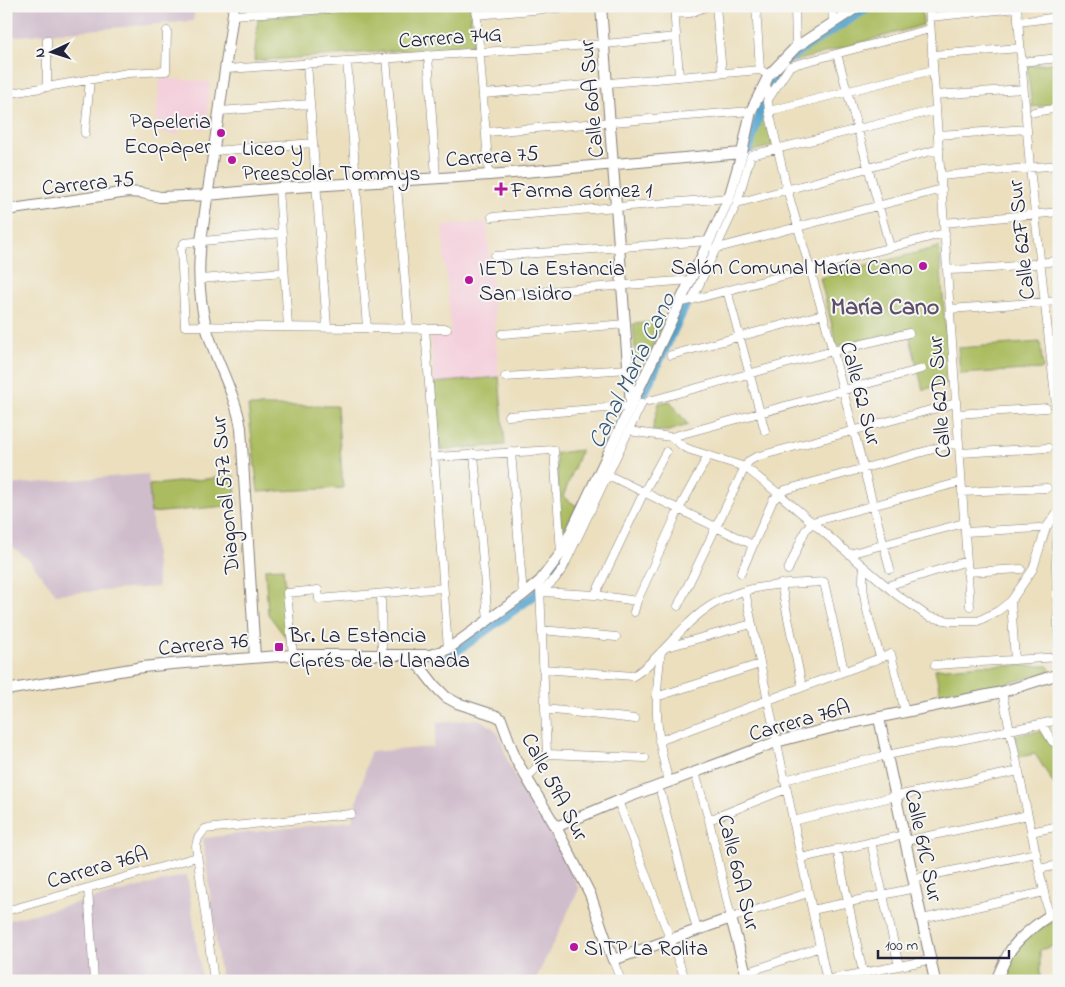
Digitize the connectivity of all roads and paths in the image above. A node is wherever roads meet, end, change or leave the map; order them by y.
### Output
1 (580, 6) edge
2 (602, 6) edge
3 (706, 6) edge
4 (716, 6) edge
5 (756, 6) edge
6 (795, 6) edge
7 (832, 6) edge
8 (859, 6) edge
9 (929, 6) edge
10 (343, 7) edge
11 (1017, 7) edge
12 (476, 10) edge
13 (674, 10) edge
14 (234, 11) edge
15 (930, 17) junction
16 (1059, 17) edge
17 (1018, 22) junction
18 (833, 23) junction
19 (930, 29) junction
20 (167, 31) dead end
21 (676, 37) junction
22 (47, 40) dead end
23 (604, 44) junction
24 (796, 47) junction
25 (1020, 48) junction
26 (479, 52) junction
27 (837, 54) junction
28 (428, 55) junction
29 (932, 55) junction
30 (386, 58) junction
31 (1059, 58) edge
32 (347, 61) junction
33 (1021, 62) junction
34 (307, 63) junction
35 (226, 69) junction
36 (934, 70) junction
37 (722, 73) junction
38 (765, 75) junction
39 (680, 77) junction
40 (90, 80) junction
41 (608, 83) junction
42 (47, 87) junction
43 (1023, 89) junction
44 (847, 92) junction
45 (6, 94) edge
46 (483, 94) junction
47 (935, 95) junction
48 (767, 101) junction
49 (310, 104) junction
50 (1059, 108) edge
51 (936, 110) junction
52 (220, 111) junction
53 (752, 111) junction
54 (769, 112) junction
55 (1034, 112) dead end
56 (611, 122) junction
57 (858, 129) junction
58 (1027, 129) junction
59 (486, 132) junction
60 (85, 133) dead end
61 (938, 135) junction
62 (313, 143) junction
63 (777, 149) junction
64 (939, 149) junction
65 (214, 151) junction
66 (746, 154) junction
67 (614, 164) junction
68 (1059, 165) edge
69 (868, 168) junction
70 (1030, 168) junction
71 (489, 174) junction
72 (941, 176) junction
73 (436, 178) junction
74 (396, 181) junction
75 (356, 183) junction
76 (316, 185) junction
77 (279, 188) junction
78 (787, 189) junction
79 (942, 189) junction
80 (208, 195) junction
81 (733, 200) junction
82 (879, 206) junction
83 (618, 207) junction
84 (6, 210) edge
85 (1059, 212) edge
86 (1035, 214) junction
87 (492, 217) dead end
88 (944, 223) junction
89 (797, 227) junction
90 (282, 233) junction
91 (945, 233) junction
92 (201, 241) junction
93 (712, 245) junction
94 (620, 247) junction
95 (890, 247) junction
96 (495, 256) dead end
97 (1059, 260) edge
98 (1040, 264) junction
99 (809, 269) junction
100 (948, 270) junction
101 (284, 272) junction
102 (200, 279) junction
103 (691, 280) junction
104 (623, 286) junction
105 (727, 290) junction
106 (499, 296) dead end
107 (692, 300) junction
108 (1059, 301) edge
109 (680, 303) junction
110 (1044, 303) junction
111 (950, 308) junction
112 (823, 314) junction
113 (626, 324) junction
114 (206, 326) junction
115 (288, 327) junction
116 (327, 327) junction
117 (367, 328) junction
118 (409, 328) junction
119 (425, 328) junction
120 (446, 329) dead end
121 (502, 334) dead end
122 (909, 334) dead end
123 (739, 337) junction
124 (1059, 341) edge
125 (1049, 342) junction
126 (833, 351) junction
127 (671, 355) dead end
128 (629, 369) junction
129 (648, 370) junction
130 (922, 370) dead end
131 (750, 374) junction
132 (505, 377) dead end
133 (843, 391) junction
134 (641, 403) junction
135 (956, 403) junction
136 (1046, 408) dead end
137 (760, 413) junction
138 (957, 414) junction
139 (508, 416) dead end
140 (854, 430) junction
141 (765, 431) dead end
142 (635, 432) dead end
143 (670, 437) junction
144 (959, 442) junction
145 (1048, 448) dead end
146 (511, 452) junction
147 (666, 452) dead end
148 (960, 453) junction
149 (474, 454) junction
150 (708, 456) junction
151 (434, 457) junction
152 (744, 467) junction
153 (864, 468) junction
154 (1059, 470) edge
155 (604, 473) junction
156 (961, 482) junction
157 (1047, 488) dead end
158 (644, 492) junction
159 (962, 492) junction
160 (779, 494) junction
161 (1059, 498) edge
162 (874, 505) junction
163 (679, 509) junction
164 (1058, 510) edge
165 (812, 522) junction
166 (964, 523) junction
167 (717, 527) junction
168 (1040, 528) dead end
169 (965, 532) junction
170 (884, 544) junction
171 (753, 545) junction
172 (560, 553) junction
173 (849, 554) junction
174 (967, 560) junction
175 (864, 568) junction
176 (890, 569) dead end
177 (1022, 569) dead end
178 (788, 570) dead end
179 (741, 572) dead end
180 (967, 572) junction
181 (781, 584) junction
182 (887, 586) junction
183 (540, 587) junction
184 (443, 588) junction
185 (745, 591) junction
186 (381, 594) junction
187 (524, 595) junction
188 (595, 596) junction
189 (637, 601) junction
190 (1012, 601) junction
191 (678, 606) dead end
192 (970, 606) dead end
193 (634, 612) dead end
194 (488, 620) junction
195 (752, 624) junction
196 (542, 630) junction
197 (616, 637) dead end
198 (448, 649) junction
199 (664, 649) junction
200 (293, 655) junction
201 (382, 655) junction
202 (405, 655) junction
203 (1059, 656) edge
204 (255, 657) junction
205 (880, 658) junction
206 (1015, 660) junction
207 (760, 664) junction
208 (935, 665) dead end
209 (543, 669) junction
210 (844, 671) junction
211 (1059, 674) edge
212 (802, 686) junction
213 (6, 690) edge
214 (1002, 692) junction
215 (656, 697) junction
216 (768, 700) junction
217 (545, 709) junction
218 (905, 712) junction
219 (879, 718) junction
220 (635, 719) dead end
221 (1059, 720) edge
222 (1042, 724) junction
223 (1010, 731) junction
224 (659, 741) junction
225 (776, 742) junction
226 (1059, 746) edge
227 (546, 754) junction
228 (887, 756) junction
229 (645, 758) dead end
230 (1018, 771) junction
231 (695, 773) junction
232 (527, 779) junction
233 (784, 780) junction
234 (669, 782) junction
235 (786, 789) junction
236 (661, 794) dead end
237 (896, 796) junction
238 (618, 801) junction
239 (351, 814) dead end
240 (1028, 815) junction
241 (709, 820) junction
242 (793, 821) junction
243 (1059, 826) edge
244 (556, 827) junction
245 (1031, 832) junction
246 (905, 838) junction
247 (871, 842) junction
248 (837, 849) junction
249 (1036, 853) junction
250 (197, 857) junction
251 (801, 858) junction
252 (1059, 866) edge
253 (1039, 869) junction
254 (914, 883) junction
255 (88, 888) junction
256 (1044, 892) junction
257 (808, 893) junction
258 (883, 895) junction
259 (848, 902) junction
260 (812, 910) junction
261 (6, 911) edge
262 (1059, 911) edge
263 (1049, 916) junction
264 (731, 918) junction
265 (922, 919) junction
266 (697, 930) junction
267 (670, 939) junction
268 (820, 947) junction
269 (613, 960) junction
270 (930, 960) junction
271 (899, 966) junction
272 (863, 973) junction
273 (747, 977) edge
274 (826, 980) edge
275 (94, 981) edge
276 (214, 981) edge
277 (621, 981) edge
278 (686, 981) edge
279 (935, 981) edge
280 (996, 981) edge

1 - 12 street
2 - 23 street, Calle 60A Sur
3 - 13 street
4 - 37 street
5 - 38 street, Calle 62 Sur
6 - 24 street
7 - 18 street
8 - 18 street
9 - 15 street, Calle 62D Sur
10 - 14 street
11 - 15 street
11 - 17 street, Calle 62F Sur
12 - 26 street
13 - 21 street
14 - 35 street, Diagonal 57Z Sur
15 - 19 street, Calle 62D Sur
16 - 17 street
17 - 25 street, Calle 62F Sur
18 - 24 street
19 - 27 street
19 - 29 street, Calle 62D Sur
20 - 40 street
21 - 23 street, Carrera 74G
21 - 39 street
22 - 42 street
23 - 26 street, Carrera 74G
23 - 41 street, Calle 60A Sur
24 - 38 street
25 - 29 street
25 - 33 street, Calle 62F Sur
26 - 28 street, Carrera 74G
26 - 46 street
27 - 44 street
27 - 48 street
28 - 30 street, Carrera 74G
28 - 73 street
29 - 36 street, Calle 62D Sur
30 - 32 street, Carrera 74G
30 - 74 street
31 - 33 street
32 - 34 street, Carrera 74G
32 - 75 street
33 - 43 street, Calle 62F Sur
34 - 35 street, Carrera 74G
34 - 49 street
35 - 52 street, Diagonal 57Z Sur
36 - 44 street
36 - 47 street, Calle 62D Sur
37 - 38 street
37 - 39 street
38 - 48 street, Calle 62 Sur
38 - 53 street
39 - 41 street
40 - 42 street
40 - 60 street
41 - 46 street
41 - 56 street, Calle 60A Sur
42 - 45 street
43 - 47 street
43 - 58 street, Calle 62F Sur
44 - 54 street
44 - 57 street
46 - 59 street
47 - 51 street, Calle 62D Sur
48 - 54 street, Calle 62 Sur
49 - 52 street
49 - 62 street
50 - 55 street
51 - 57 street, Carrera 75
51 - 61 street, Calle 62D Sur
52 - 65 street, Diagonal 57Z Sur
53 - 56 street
53 - 66 street
54 - 63 street, Calle 62 Sur
56 - 59 street
56 - 67 street, Calle 60A Sur
57 - 63 street, Carrera 75
57 - 69 street
58 - 61 street
58 - 70 street, Calle 62F Sur
59 - 71 street
61 - 64 street, Calle 62D Sur
62 - 65 street
62 - 76 street
63 - 66 street, Carrera 75
63 - 78 street, Calle 62 Sur
64 - 69 street
64 - 72 street, Calle 62D Sur
65 - 80 street, Diagonal 57Z Sur
66 - 67 street, Carrera 75
66 - 81 street
67 - 71 street, Carrera 75
67 - 83 street, Calle 60A Sur
68 - 70 street
69 - 78 street
69 - 82 street
70 - 72 street
70 - 86 street, Calle 62F Sur
71 - 73 street, Carrera 75
72 - 79 street, Calle 62D Sur
73 - 74 street, Carrera 75
74 - 75 street, Carrera 75
74 - 118 street
75 - 76 street, Carrera 75
75 - 117 street
76 - 77 street, Carrera 75
76 - 116 street
77 - 80 street, Carrera 75
77 - 90 street
78 - 81 street
78 - 89 street, Calle 62 Sur
79 - 82 street
79 - 88 street, Calle 62D Sur
80 - 84 street, Carrera 75
80 - 92 street, Diagonal 57Z Sur
81 - 83 street
81 - 93 street
82 - 89 street
82 - 95 street
83 - 87 street
83 - 94 street, Calle 60A Sur
85 - 86 street
86 - 88 street
86 - 98 street, Calle 62F Sur
88 - 91 street, Calle 62D Sur
89 - 93 street
89 - 99 street, Calle 62 Sur
90 - 92 street
90 - 101 street
91 - 95 street
91 - 100 street, Calle 62D Sur
92 - 102 street, Diagonal 57Z Sur
92 - 114 street
93 - 94 street
93 - 103 street
93 - 107 street
94 - 96 street
94 - 104 street, Calle 60A Sur
95 - 99 street
97 - 98 street
98 - 100 street
98 - 110 street, Calle 62F Sur
99 - 105 street
99 - 112 street, Calle 62 Sur
100 - 111 street, Calle 62D Sur
101 - 102 street
101 - 115 street
102 - 114 street, Diagonal 57Z Sur
103 - 104 street
103 - 109 street
104 - 106 street
104 - 113 street, Calle 60A Sur
105 - 107 street
105 - 123 street
107 - 109 street
108 - 110 street
109 - 129 street
110 - 111 street
110 - 125 street, Calle 62F Sur
111 - 135 street, Calle 62D Sur
112 - 123 street
112 - 126 street, Calle 62 Sur
113 - 121 street
113 - 128 street, Calle 60A Sur
114 - 115 street
114 - 204 street, Diagonal 57Z Sur
115 - 116 street
116 - 117 street
117 - 118 street
118 - 119 street
119 - 120 street
119 - 151 street
122 - 126 street
123 - 127 street
123 - 131 street
124 - 125 street
125 - 154 street, Calle 62F Sur
126 - 131 street
126 - 133 street, Calle 62 Sur
128 - 129 street
128 - 132 street
128 - 134 street, Calle 60A Sur
129 - 134 street
130 - 133 street
131 - 134 street
131 - 137 street
133 - 137 street
133 - 140 street, Calle 62 Sur
134 - 139 street
134 - 155 street
135 - 138 street, Calle 62D Sur
135 - 140 street
136 - 138 street
137 - 141 street
137 - 143 street
138 - 144 street, Calle 62D Sur
140 - 152 street
140 - 153 street, Calle 62 Sur
142 - 143 street
143 - 150 street
144 - 148 street, Calle 62D Sur
144 - 153 street
145 - 148 street
146 - 149 street
146 - 172 street
146 - 187 street
147 - 158 street
148 - 156 street, Calle 62D Sur
149 - 151 street
149 - 194 street
150 - 152 street
150 - 163 street
151 - 184 street
152 - 160 street
152 - 167 street
153 - 160 street
153 - 162 street, Calle 62 Sur
155 - 158 street
155 - 172 street
155 - 183 street
156 - 159 street, Calle 62D Sur
156 - 162 street
157 - 159 street
158 - 163 street
158 - 188 street
159 - 166 street, Calle 62D Sur
160 - 165 street
160 - 171 street
161 - 164 street
162 - 165 street
162 - 170 street, Calle 62 Sur
163 - 167 street
163 - 189 street
164 - 190 street
164 - 203 street
165 - 173 street
165 - 178 street
166 - 169 street, Calle 62D Sur
166 - 170 street
167 - 171 street
167 - 191 street
168 - 169 street
169 - 174 street, Calle 62D Sur
170 - 173 street
170 - 176 street, Calle 62 Sur
171 - 179 street
172 - 183 street
173 - 175 street
174 - 180 street, Calle 62D Sur
174 - 182 street
175 - 182 street
175 - 205 street
177 - 180 street
180 - 192 street, Calle 62D Sur
181 - 185 street
181 - 210 street
181 - 212 street
182 - 190 street
183 - 187 street
183 - 188 street
183 - 196 street
184 - 186 street
184 - 198 street
185 - 195 street
185 - 199 street
186 - 200 street
186 - 201 street
187 - 194 street
188 - 189 street
189 - 193 street
190 - 206 street
194 - 198 street
195 - 199 street
195 - 207 street
196 - 197 street
196 - 209 street
198 - 202 street, Carrera 76
199 - 209 street
199 - 215 street
200 - 201 street, Carrera 76
200 - 204 street, Carrera 76
201 - 202 street, Carrera 76
202 - 232 street, Calle 59A Sur
203 - 206 street
204 - 213 street, Carrera 76
205 - 210 street
205 - 218 street
206 - 208 street
207 - 215 street
207 - 216 street
209 - 217 street
210 - 212 street
211 - 214 street, Carrera 76A
212 - 216 street
214 - 218 street, Carrera 76A
214 - 223 street
215 - 224 street
216 - 224 street
216 - 225 street
217 - 220 street
217 - 227 street
218 - 219 street, Carrera 76A
219 - 225 street, Carrera 76A
219 - 228 street, Calle 61C Sur
221 - 222 street
222 - 223 street
222 - 226 street
223 - 228 street
223 - 230 street
224 - 234 street
225 - 231 street, Carrera 76A
225 - 233 street
227 - 229 street
227 - 232 street
228 - 233 street
228 - 237 street, Calle 61C Sur
230 - 237 street
230 - 240 street
231 - 234 street, Carrera 76A
231 - 241 street, Calle 60A Sur
232 - 244 street, Calle 59A Sur
233 - 235 street
234 - 238 street, Carrera 76A
235 - 241 street
235 - 242 street
236 - 266 street
237 - 242 street
237 - 246 street, Calle 61C Sur
238 - 244 street, Carrera 76A
238 - 267 street
239 - 250 street
240 - 245 street
240 - 246 street
241 - 264 street, Calle 60A Sur
242 - 251 street
243 - 245 street
244 - 269 street, Calle 59A Sur
245 - 249 street
246 - 247 street
246 - 254 street, Calle 61C Sur
247 - 248 street
247 - 258 street
248 - 251 street
248 - 259 street
249 - 253 street
249 - 254 street
250 - 255 street, Carrera 76A
250 - 276 street
251 - 257 street
252 - 253 street
253 - 256 street
254 - 258 street
254 - 265 street, Calle 61C Sur
255 - 261 street, Carrera 76A
255 - 275 street
256 - 263 street
256 - 265 street
257 - 260 street
257 - 264 street
258 - 259 street
258 - 271 street
259 - 260 street
259 - 272 street
260 - 268 street
262 - 263 street
263 - 280 street
264 - 266 street
264 - 273 street, Calle 60A Sur
265 - 270 street, Calle 61C Sur
266 - 267 street
267 - 269 street
267 - 278 street
268 - 273 street
268 - 274 street
269 - 277 street, Calle 59A Sur
270 - 271 street
270 - 279 street, Calle 61C Sur
271 - 272 street
272 - 274 street

